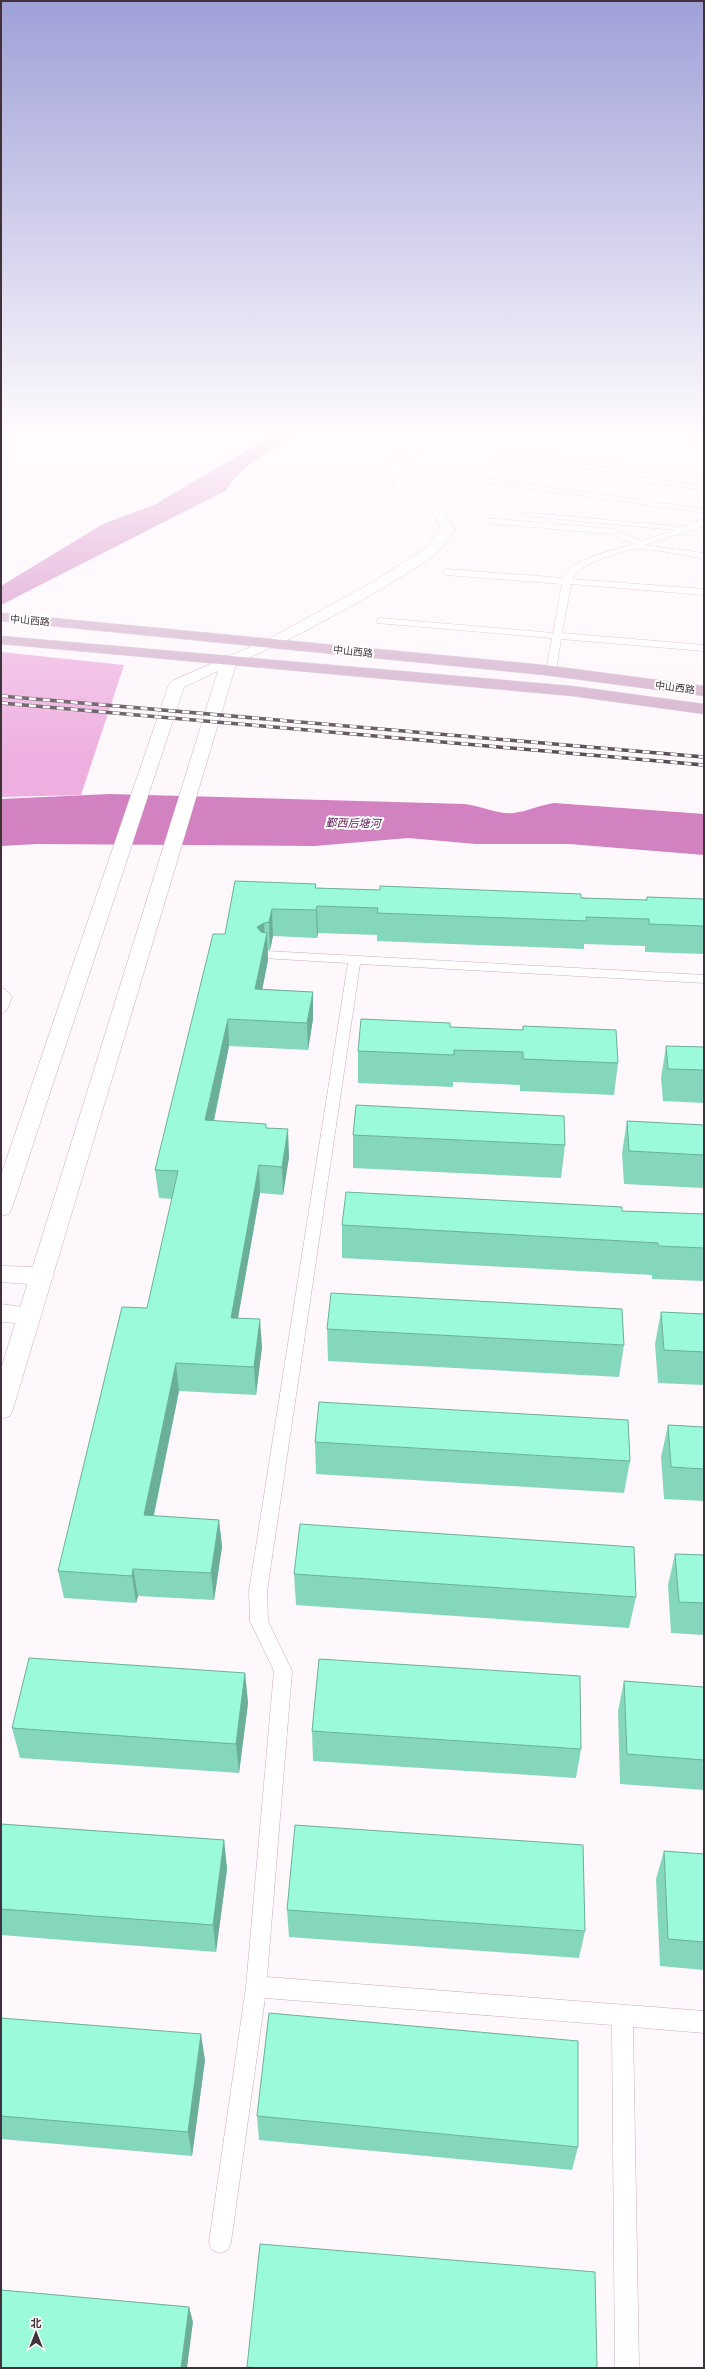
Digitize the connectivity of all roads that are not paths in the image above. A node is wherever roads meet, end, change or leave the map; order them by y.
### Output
1 (436, 545) edge
2 (636, 545) joint
3 (704, 556) edge
4 (446, 572) dead end
5 (567, 582) junction
6 (704, 592) edge
7 (2, 617) edge
8 (380, 621) dead end
9 (558, 635) junction
10 (1, 640) edge
11 (272, 643) junction
12 (704, 648) edge
13 (229, 661) junction
14 (551, 671) junction
15 (704, 691) edge
16 (704, 709) edge
17 (266, 955) edge
18 (355, 960) junction
19 (704, 979) edge
20 (1, 992) edge
21 (1, 1010) edge
22 (1, 1208) edge
23 (1, 1274) edge
24 (42, 1276) junction
25 (1, 1313) edge
26 (30, 1315) junction
27 (1, 1409) edge
28 (256, 1987) junction
29 (622, 2017) junction
30 (704, 2022) edge
31 (220, 2242) dead end
32 (627, 2368) edge

1 - 11 street
2 - 3 lane
2 - 5 lane
4 - 5 lane
5 - 6 lane
5 - 9 lane
7 - 11 main road, 中山西路
8 - 9 lane
9 - 12 lane
9 - 14 lane
10 - 13 main road, 中山西路
11 - 13 street
11 - 14 main road, 中山西路
13 - 16 main road, 中山西路
13 - 22 street
13 - 24 street
14 - 15 main road, 中山西路
17 - 18 lane
18 - 19 lane
18 - 28 lane
20 - 21 lane
23 - 24 street
24 - 26 street
25 - 26 street
26 - 27 street
28 - 29 lane
28 - 31 lane
29 - 30 lane
29 - 32 lane

